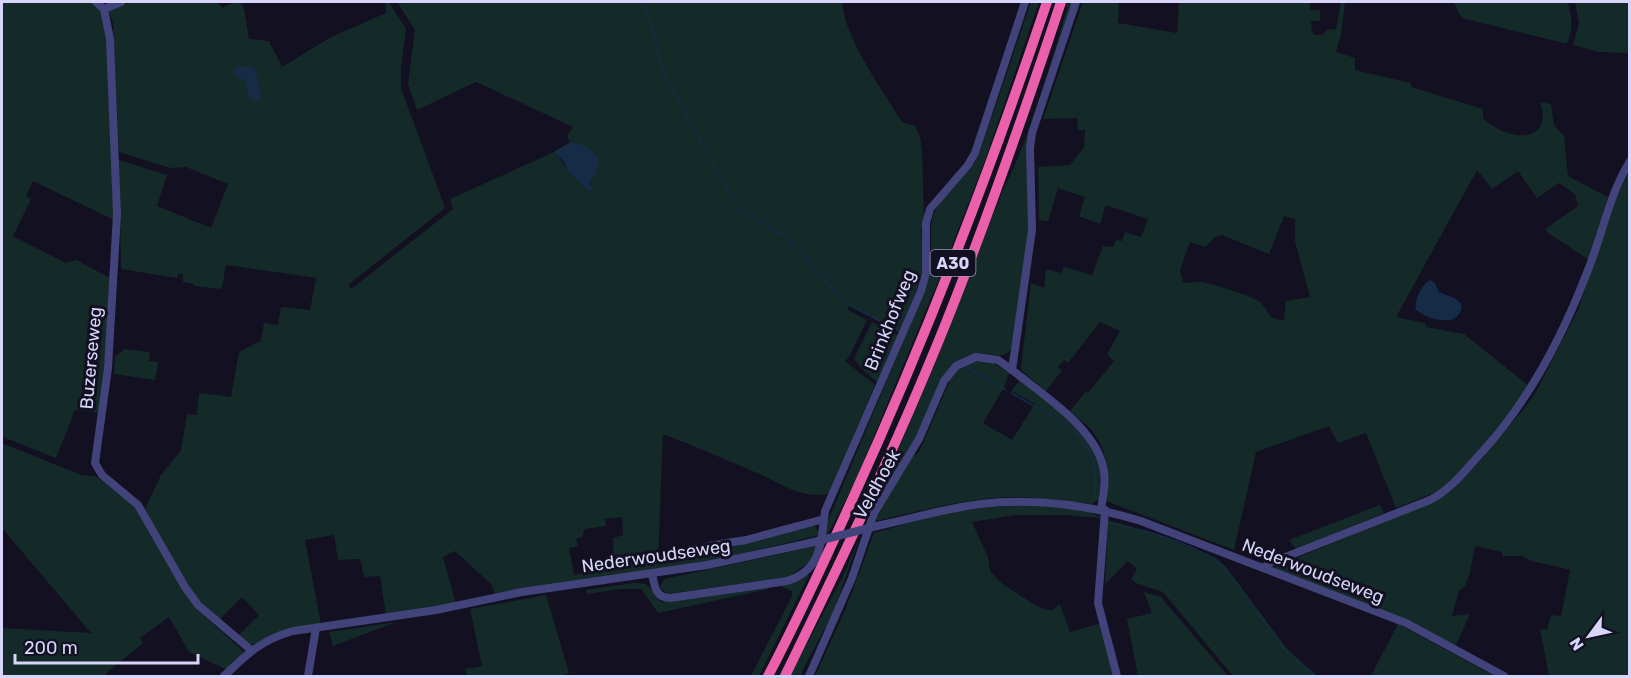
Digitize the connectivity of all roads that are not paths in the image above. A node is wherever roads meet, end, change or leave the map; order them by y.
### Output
1 (96, 2) edge
2 (121, 2) edge
3 (1025, 2) edge
4 (1047, 2) edge
5 (1062, 2) edge
6 (1076, 2) edge
7 (104, 9) junction
8 (1629, 161) edge
9 (1012, 370) junction
10 (1103, 509) junction
11 (824, 519) junction
12 (708, 546) dead end
13 (1263, 568) junction
14 (652, 574) junction
15 (316, 628) junction
16 (250, 650) junction
17 (224, 676) edge
18 (308, 676) edge
19 (768, 676) edge
20 (785, 676) edge
21 (809, 676) edge
22 (1117, 676) edge
23 (1504, 676) edge

1 - 7 street
2 - 7 street
3 - 11 street, Brinkhofweg
4 - 19 highway, A30
5 - 20 highway, A30
6 - 9 street
7 - 16 street, Buzerseweg
8 - 13 street
9 - 10 street, Veldhoek
9 - 21 street, Veldhoek
10 - 13 street, Nederwoudseweg
10 - 14 street, Nederwoudseweg, bridge
10 - 22 street
11 - 12 street
11 - 14 street, Brinkhofweg
13 - 23 street, Nederwoudseweg
14 - 15 street, Nederwoudseweg
15 - 16 street, Nederwoudseweg
15 - 18 street
16 - 17 street, Nederwoudseweg

